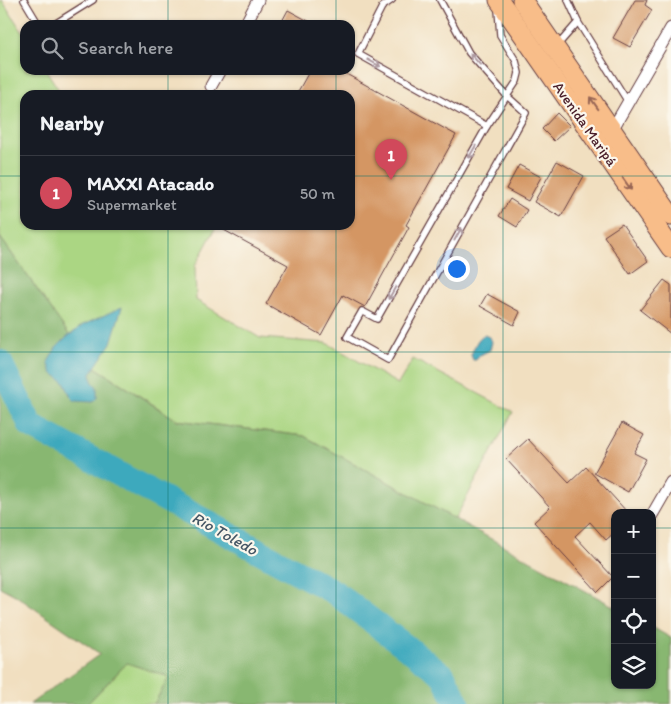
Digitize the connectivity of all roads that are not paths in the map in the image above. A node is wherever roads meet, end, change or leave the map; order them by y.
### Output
1 (24, 0) edge
2 (77, 0) edge
3 (93, 0) edge
4 (258, 0) edge
5 (392, 0) edge
6 (440, 0) edge
7 (498, 0) edge
8 (522, 0) edge
9 (568, 0) edge
10 (81, 8) junction
11 (36, 20) edge
12 (61, 20) edge
13 (247, 20) edge
14 (578, 22) junction
15 (671, 28) edge
16 (555, 48) junction
17 (538, 56) junction
18 (217, 75) edge
19 (211, 86) dead end
20 (507, 96) junction
21 (628, 102) junction
22 (488, 126) junction
23 (612, 130) junction
24 (596, 139) junction
25 (671, 216) edge
26 (671, 248) edge
27 (671, 482) edge
28 (655, 509) edge

1 - 11 lane
2 - 10 lane
3 - 10 lane
4 - 13 street
5 -> 22 lane
20 -> 6 lane
7 - 17 main road, Avenida Maripá
7 - 20 lane
8 - 16 main road, Avenida Maripá
9 - 14 lane
10 - 12 lane
14 - 16 lane
14 - 21 lane
15 - 21 street
16 - 17 lane
23 -> 16 main road, Avenida Maripá
17 - 24 main road, Avenida Maripá
18 - 19 street
20 - 22 lane
22 -> 20 lane
21 - 23 street
23 - 24 street
23 - 25 main road, Avenida Maripá
24 -> 26 main road, Avenida Maripá
27 - 28 street

